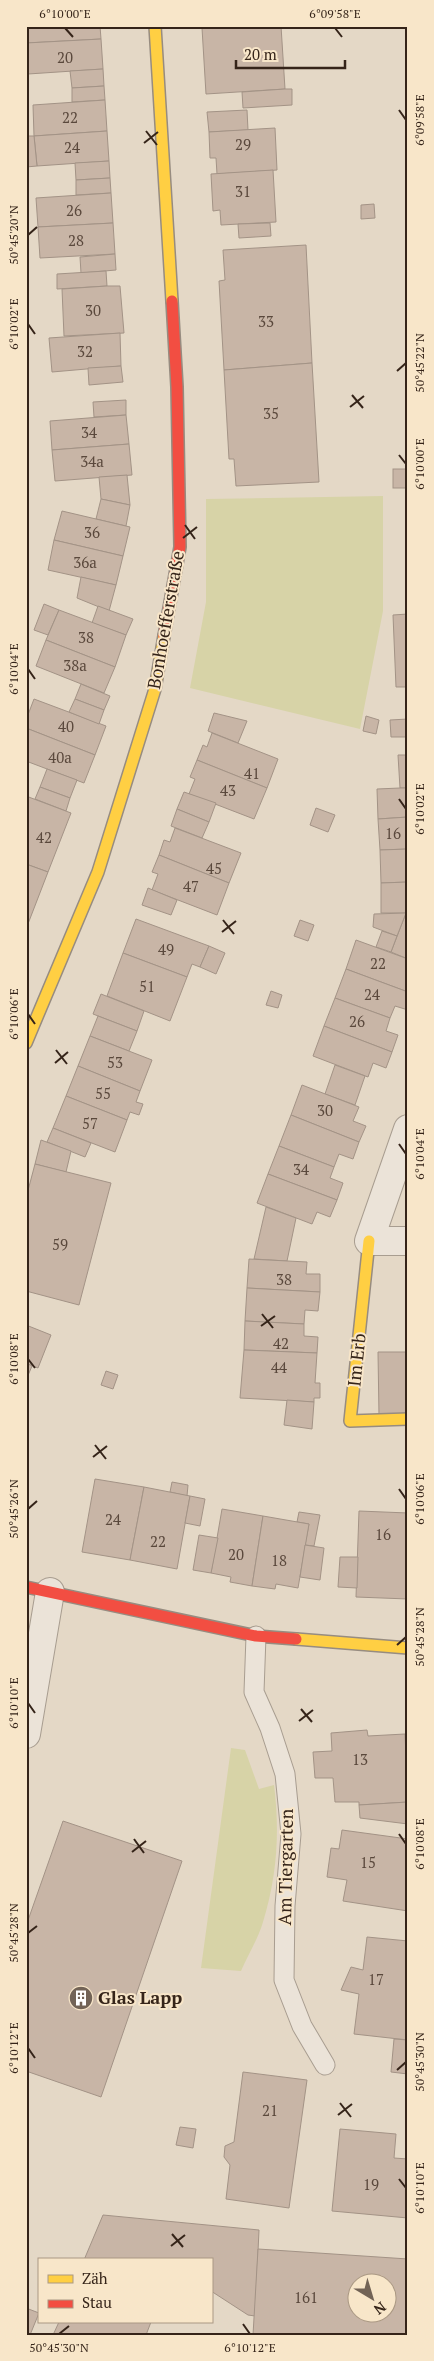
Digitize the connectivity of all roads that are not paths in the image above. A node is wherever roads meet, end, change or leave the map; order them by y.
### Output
1 (155, 26) edge
2 (26, 1042) edge
3 (408, 1129) edge
4 (369, 1241) junction
5 (408, 1241) edge
6 (408, 1419) edge
7 (38, 1590) edge
8 (256, 1636) junction
9 (408, 1648) edge
10 (26, 1734) edge
11 (325, 2065) dead end

1 - 2 street, Bonhoefferstraße
3 - 4 street, Im Erb
4 - 5 street
4 - 6 street, Im Erb
7 - 8 street
7 - 10 street
8 - 9 street
8 - 11 lane, Am Tiergarten

